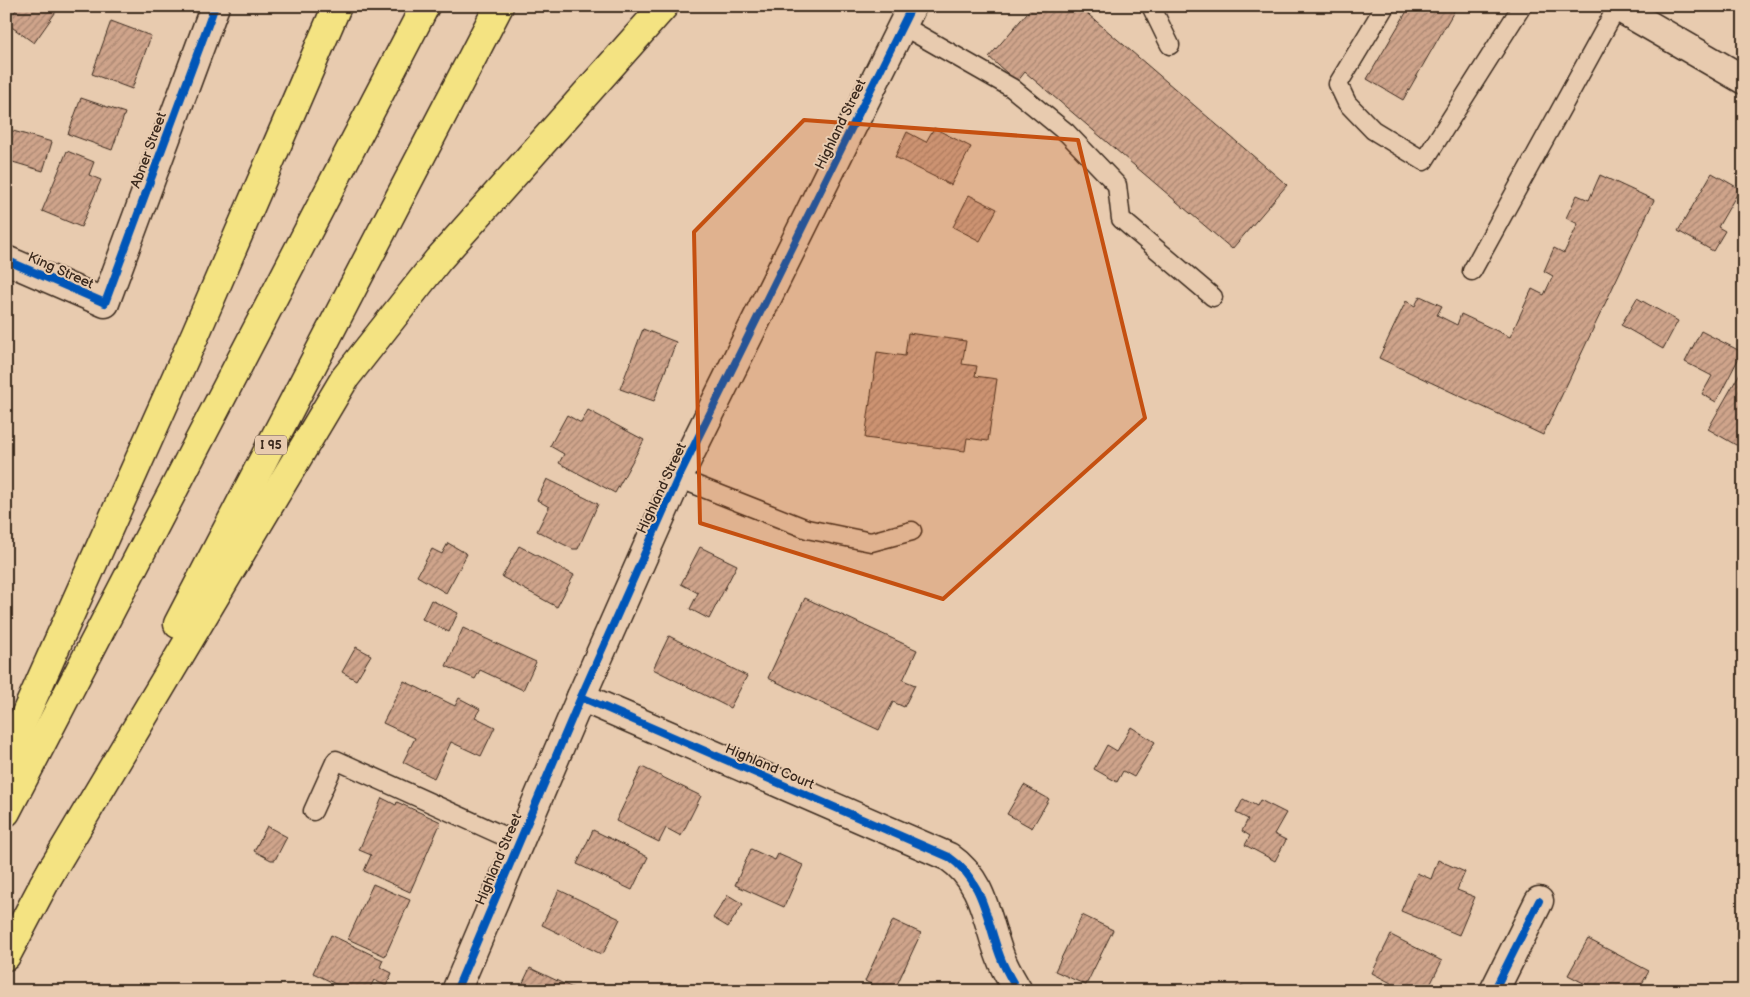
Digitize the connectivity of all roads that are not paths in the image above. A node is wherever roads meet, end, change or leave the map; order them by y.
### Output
1 (337, 6) edge
2 (425, 6) edge
3 (499, 6) edge
4 (664, 6) edge
5 (1151, 6) edge
6 (1385, 6) edge
7 (1522, 6) edge
8 (1616, 7) edge
9 (209, 9) edge
10 (908, 16) edge
11 (1170, 45) dead end
12 (1744, 80) edge
13 (6, 260) edge
14 (1472, 271) dead end
15 (1213, 297) dead end
16 (105, 303) joint
17 (678, 478) junction
18 (912, 531) dead end
19 (581, 697) junction
20 (6, 758) edge
21 (313, 810) dead end
22 (6, 812) edge
23 (519, 843) junction
24 (43, 885) junction
25 (1539, 900) dead end
26 (6, 956) edge
27 (456, 991) edge
28 (1018, 991) edge
29 (1494, 991) edge

1 - 20 highway
2 - 22 highway
3 - 24 highway, I 95
4 - 24 highway
5 - 11 lane
6 - 7 lane
8 - 12 street
8 - 14 lane
9 - 16 street, Abner Street
10 - 15 lane
10 - 17 street, Highland Street
13 - 16 street, King Street
17 - 18 lane
17 - 19 street, Highland Street
19 - 23 street, Highland Street
19 - 28 street, Highland Court
21 - 23 lane
23 - 27 street, Highland Street
24 - 26 highway, I 95
25 - 29 street

